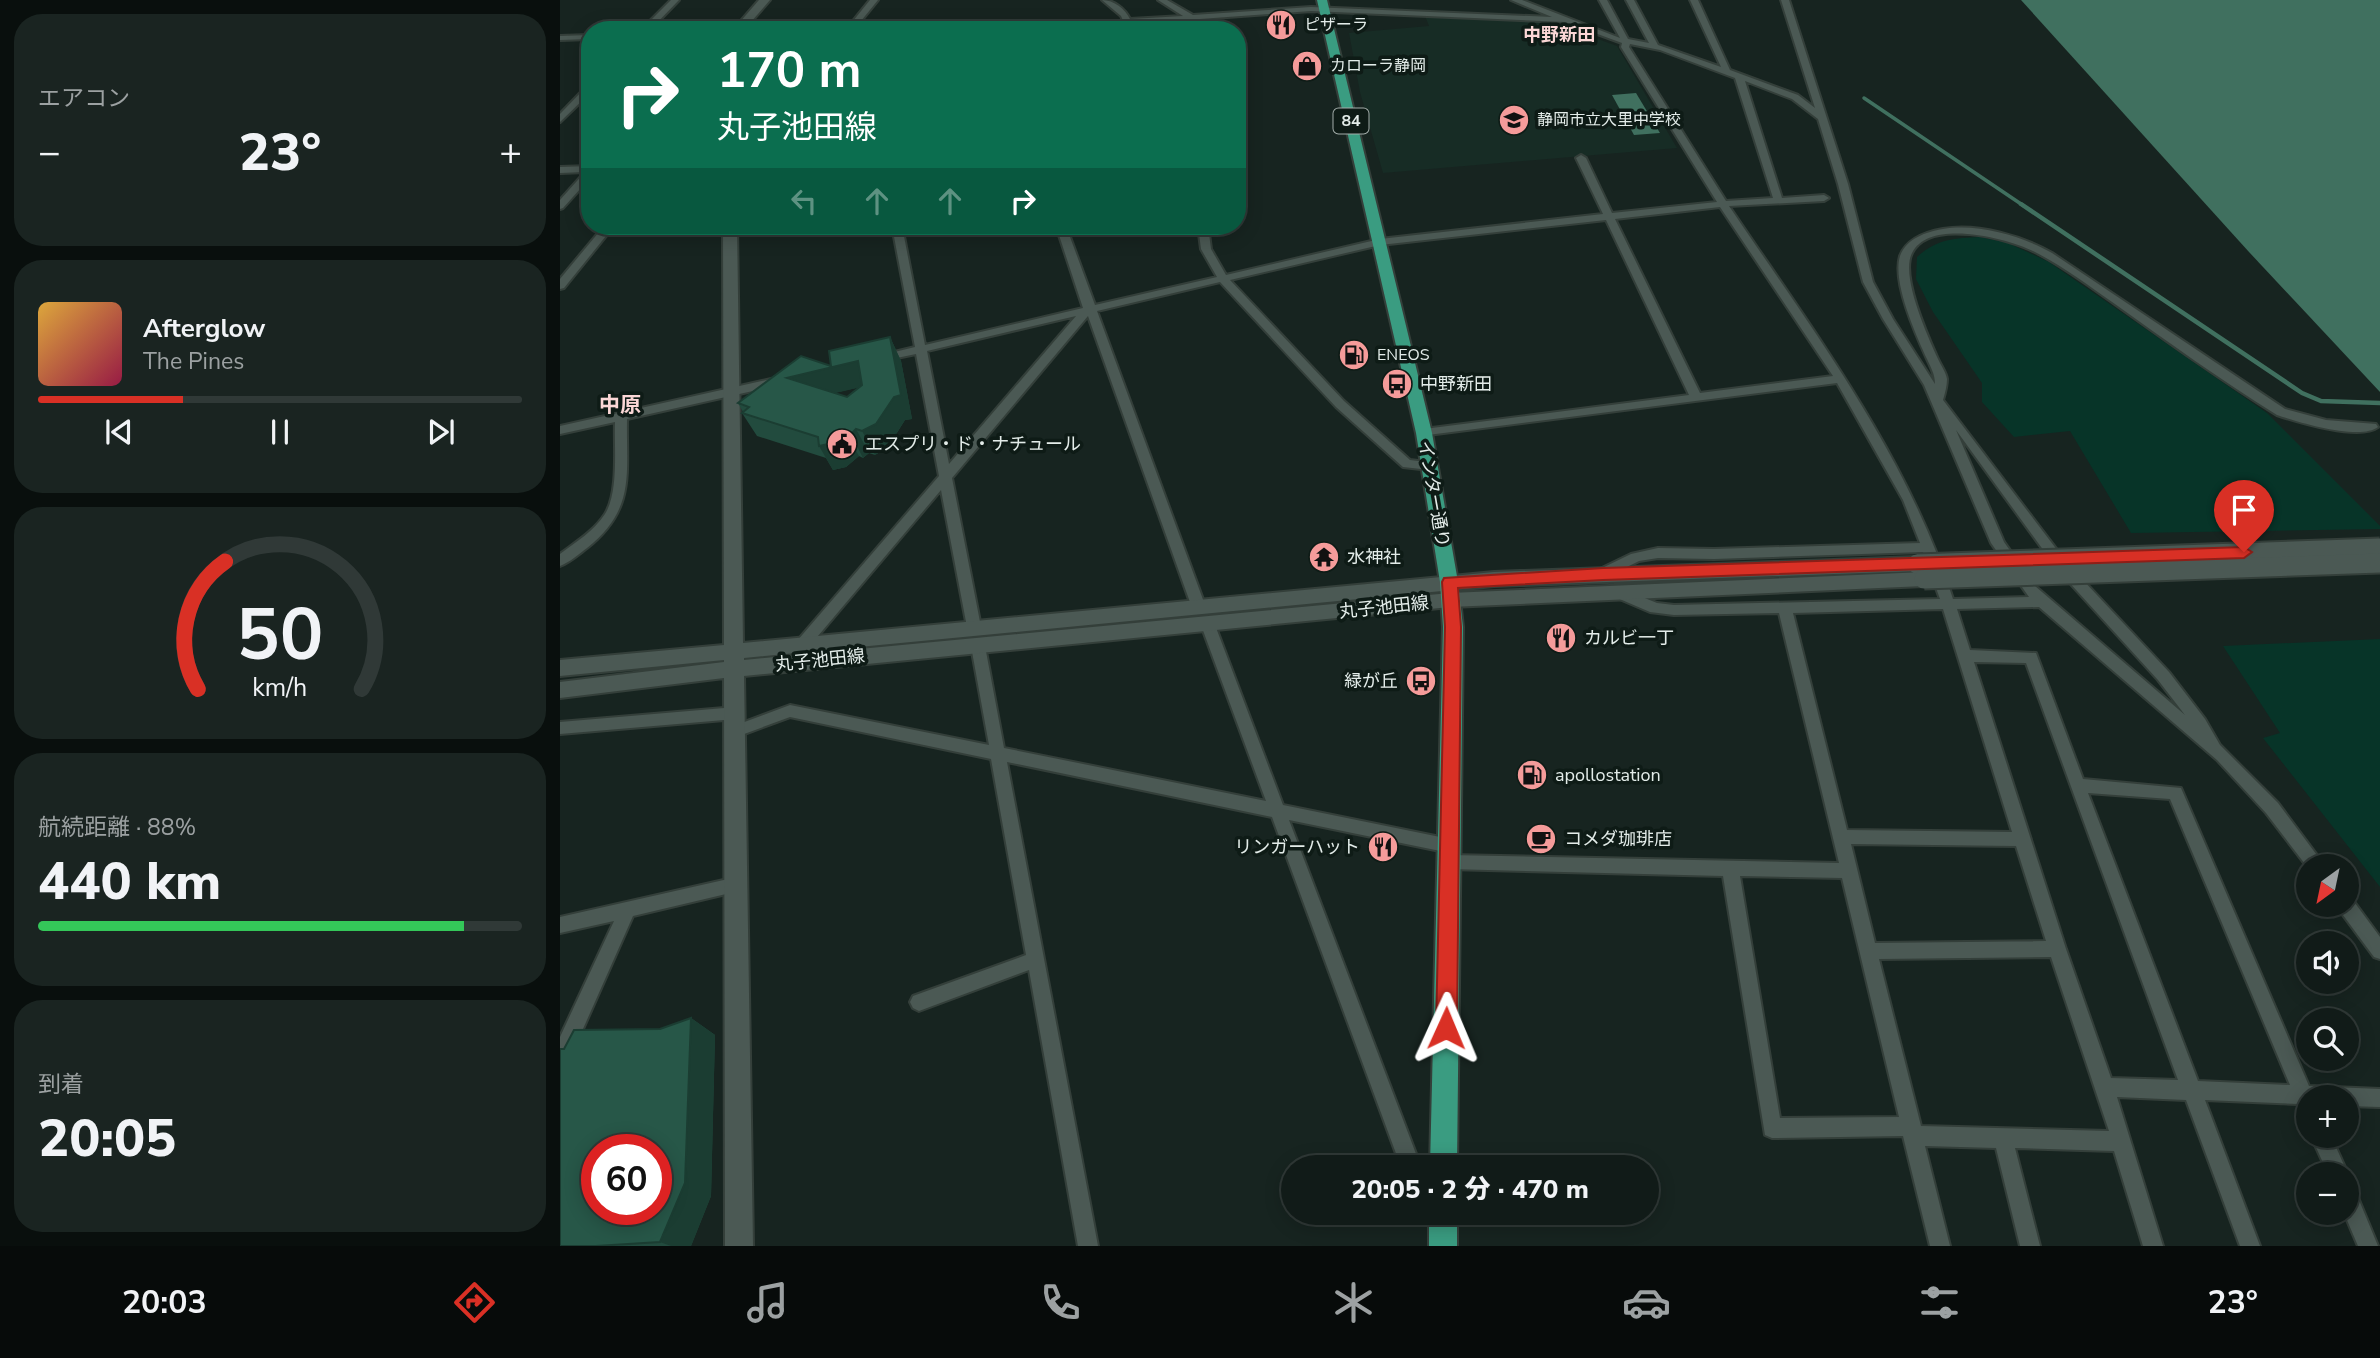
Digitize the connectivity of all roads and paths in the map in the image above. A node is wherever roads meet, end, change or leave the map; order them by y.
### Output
1 (675, 0) edge
2 (765, 0) edge
3 (874, 0) edge
4 (1106, 0) edge
5 (1162, 0) edge
6 (1515, 0) edge
7 (1603, 0) edge
8 (1630, 0) edge
9 (1694, 0) edge
10 (1785, 0) edge
11 (1323, 5) edge
12 (1194, 18) junction
13 (1565, 20) junction
14 (654, 21) edge
15 (746, 21) edge
16 (857, 21) edge
17 (1127, 21) edge
18 (1170, 21) edge
19 (1199, 21) edge
20 (581, 37) edge
21 (560, 38) edge
22 (1626, 42) junction
23 (1655, 47) junction
24 (1727, 72) junction
25 (1739, 76) junction
26 (581, 97) edge
27 (1822, 118) junction
28 (560, 119) edge
29 (1581, 158) dead end
30 (560, 170) edge
31 (581, 171) edge
32 (581, 182) edge
33 (1824, 198) dead end
34 (1778, 199) junction
35 (1723, 204) junction
36 (560, 206) edge
37 (1610, 216) junction
38 (602, 235) edge
39 (730, 235) edge
40 (899, 235) edge
41 (1064, 235) edge
42 (1204, 235) edge
43 (1380, 242) junction
44 (1223, 279) junction
45 (560, 286) edge
46 (1089, 308) junction
47 (920, 349) junction
48 (866, 362) edge
49 (798, 377) edge
50 (1840, 379) junction
51 (730, 392) junction
52 (1696, 397) junction
53 (1937, 400) junction
54 (621, 417) junction
55 (2372, 427) dead end
56 (560, 430) edge
57 (1424, 433) junction
58 (1430, 466) junction
59 (945, 477) junction
60 (1928, 547) junction
61 (2380, 548) edge
62 (560, 561) edge
63 (2380, 563) edge
64 (1618, 582) junction
65 (1450, 591) junction
66 (2042, 601) junction
67 (1948, 602) junction
68 (1198, 605) junction
69 (1785, 607) junction
70 (1208, 625) junction
71 (976, 636) junction
72 (802, 645) junction
73 (1966, 656) junction
74 (736, 660) junction
75 (560, 667) edge
76 (560, 690) edge
77 (736, 722) junction
78 (560, 728) edge
79 (2215, 749) junction
80 (995, 752) junction
81 (2077, 785) junction
82 (1278, 810) junction
83 (1839, 837) junction
84 (2023, 839) junction
85 (1450, 854) junction
86 (2308, 854) edge
87 (1730, 868) junction
88 (1847, 871) junction
89 (737, 885) junction
90 (628, 908) junction
91 (2355, 917) edge
92 (560, 925) edge
93 (2057, 949) junction
94 (1867, 951) junction
95 (2380, 951) edge
96 (1037, 959) junction
97 (919, 1002) dead end
98 (560, 1058) edge
99 (2300, 1085) edge
100 (2105, 1087) junction
101 (2192, 1093) junction
102 (2380, 1098) edge
103 (2296, 1099) edge
104 (2359, 1099) edge
105 (1912, 1131) junction
106 (2003, 1138) junction
107 (2121, 1141) junction
108 (1407, 1155) edge
109 (1444, 1155) edge
110 (2359, 1224) edge
111 (1434, 1225) edge
112 (1443, 1225) edge
113 (739, 1246) edge
114 (1088, 1246) edge
115 (1442, 1246) edge
116 (1940, 1246) edge
117 (2030, 1246) edge
118 (2153, 1246) edge
119 (2250, 1246) edge
120 (2368, 1246) edge

1 - 14 street
2 - 15 street
3 - 16 street
4 - 17 street
5 - 12 street
6 - 13 street
7 - 22 street
8 - 23 street
9 - 24 street
10 - 27 street
11 - 12 street
11 - 13 street
11 - 43 main road, インター通り / 84
12 - 18 street
12 - 19 street
13 - 22 street
20 - 21 street
22 - 23 street
22 - 35 street
23 - 24 street
24 - 25 street
25 - 27 street
25 - 34 street
26 - 28 street
27 - 53 street
29 - 37 street
30 - 31 street
32 - 36 street
33 - 34 street
34 - 35 street
35 - 37 street
35 - 50 street
37 - 43 street
37 - 52 street
38 - 45 street
39 - 51 street
40 - 47 street
41 - 46 street
42 - 44 street
43 - 44 street
43 - 57 main road, インター通り / 84
44 - 46 street
44 - 58 street
46 - 47 street
46 - 59 street
46 - 68 street
47 - 48 street
47 - 59 street
49 - 51 street
50 - 52 street
50 - 60 street
51 - 54 street
51 - 74 street
52 - 57 street
53 - 55 street
53 - 66 street
53 - 79 street
54 - 56 street
54 - 62 street
57 - 58 main road, インター通り / 84
58 - 65 main road, インター通り / 84
59 - 71 street
59 - 72 street
60 - 64 street
60 - 67 street
61 - 64 street, 丸子池田線, bridge
63 - 64 street, 丸子池田線, bridge
64 - 65 street, 丸子池田線
64 - 69 street
65 - 68 street, 丸子池田線
65 - 70 street, 丸子池田線
65 - 85 main road, インター通り / 84
66 - 67 street
66 - 79 street
67 - 69 street
67 - 73 street
68 - 71 street, 丸子池田線
69 - 83 street
70 - 71 street, 丸子池田線
70 - 82 street
71 - 72 street, 丸子池田線
71 - 74 street, 丸子池田線
71 - 80 street
72 - 74 street, 丸子池田線
73 - 81 street
73 - 84 street
74 - 75 street, 丸子池田線
74 - 76 street, 丸子池田線
74 - 77 street
77 - 78 street
77 - 80 street
77 - 89 street
79 - 86 street
80 - 82 street
80 - 96 street
81 - 99 street
81 - 101 street
82 - 85 street
82 - 108 street
83 - 84 street
83 - 88 street
84 - 93 street
85 - 87 street
85 - 109 main road, インター通り / 84
87 - 88 street
87 - 105 street
88 - 94 street
89 - 90 street
89 - 113 street
90 - 92 street
90 - 98 street
91 - 95 street
93 - 94 street
93 - 100 street
94 - 105 street
96 - 97 street
96 - 114 street
100 - 101 street
100 - 107 street
101 - 103 street
101 - 119 street
102 - 104 street
105 - 106 street
105 - 116 street
106 - 107 street
106 - 117 street
107 - 118 street
110 - 120 street
111 - 115 street
112 - 115 main road

